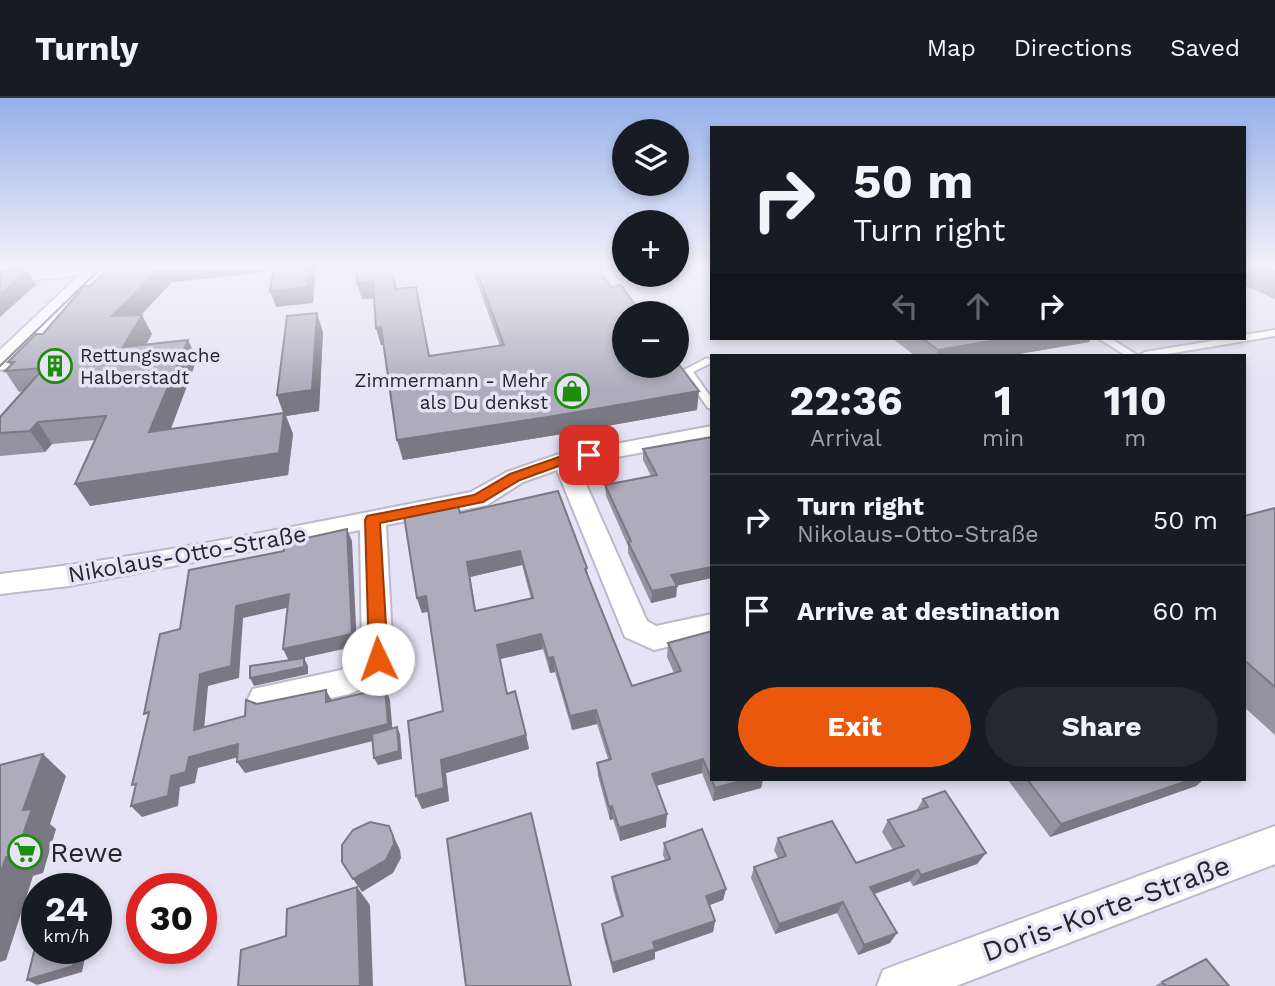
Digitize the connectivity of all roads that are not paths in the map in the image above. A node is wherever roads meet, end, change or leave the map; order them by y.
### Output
1 (61, 307) edge
2 (1275, 332) edge
3 (1246, 337) edge
4 (1106, 340) edge
5 (1230, 340) edge
6 (1130, 354) edge
7 (1151, 354) edge
8 (707, 361) dead end
9 (0, 363) edge
10 (710, 403) edge
11 (710, 433) edge
12 (564, 460) junction
13 (373, 520) junction
14 (0, 584) edge
15 (710, 625) edge
16 (264, 699) dead end
17 (1275, 845) edge
18 (899, 986) edge

1 - 9 street
2 - 3 lane
4 - 6 lane
5 - 7 lane
8 - 10 lane
11 - 12 street, Nikolaus-Otto-Straße
12 - 13 street, Nikolaus-Otto-Straße
12 - 15 street
13 - 14 street, Nikolaus-Otto-Straße
13 - 16 street
17 - 18 street, Doris-Korte-Straße

